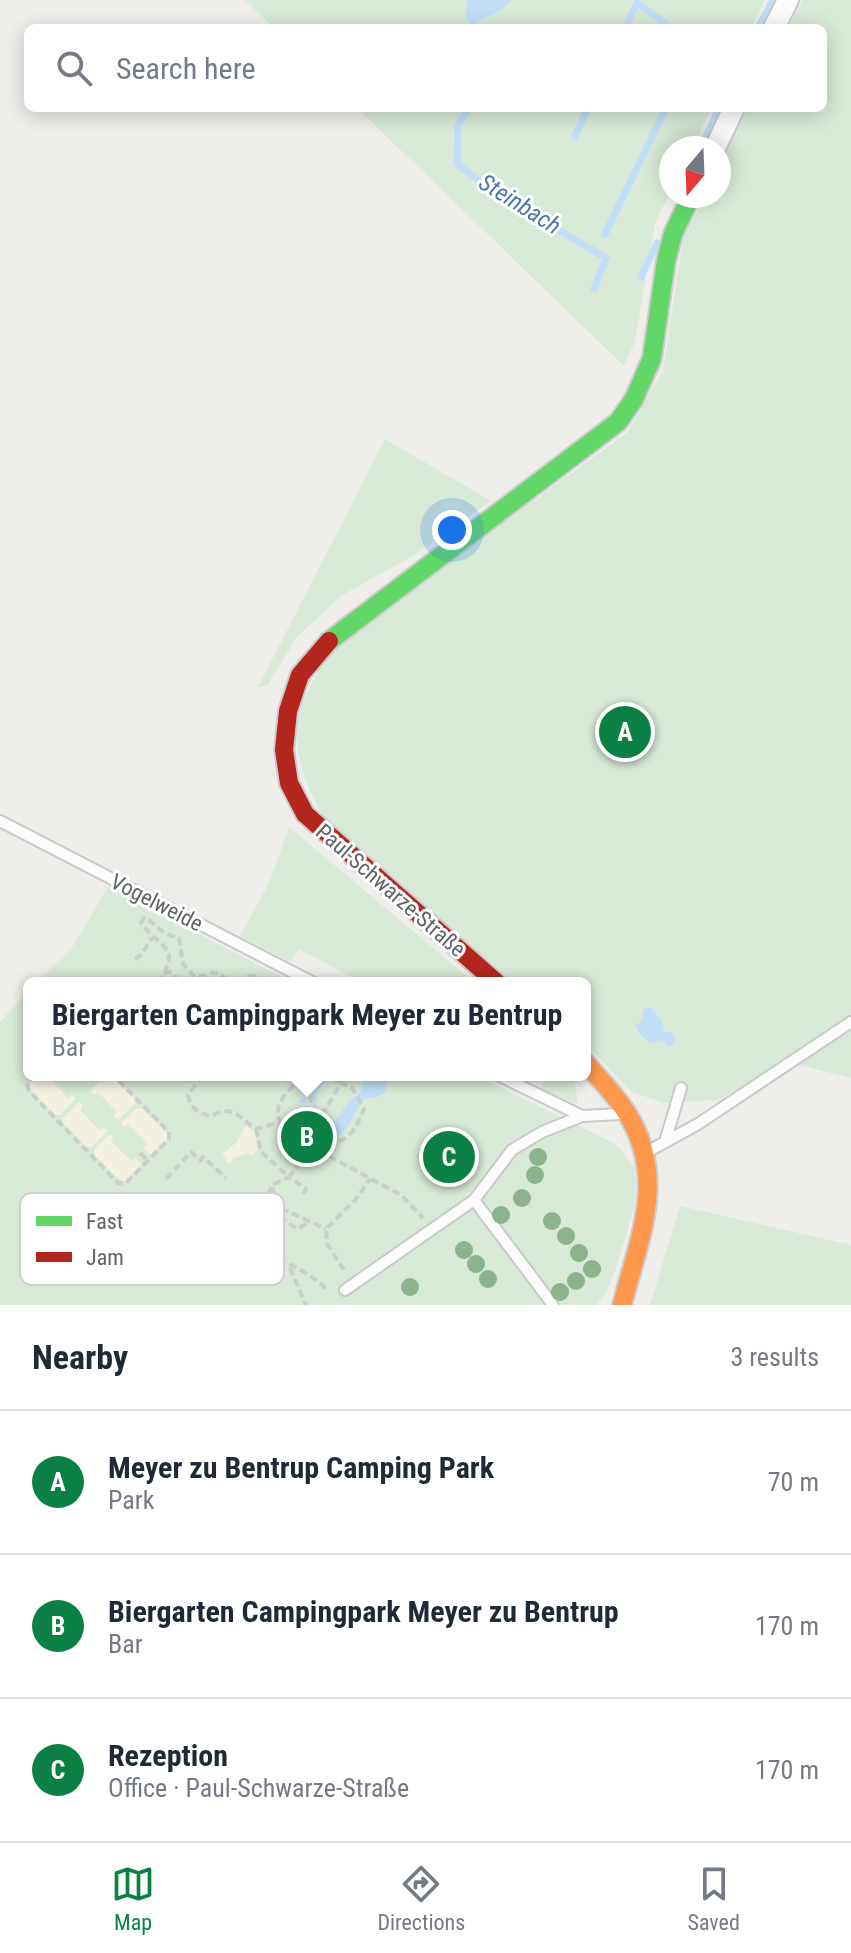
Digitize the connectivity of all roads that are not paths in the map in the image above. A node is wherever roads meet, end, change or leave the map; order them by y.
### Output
1 (788, 0) edge
2 (776, 24) edge
3 (732, 112) edge
4 (721, 136) edge
5 (685, 208) edge
6 (0, 821) edge
7 (303, 977) edge
8 (490, 977) edge
9 (851, 1022) edge
10 (591, 1069) edge
11 (510, 1081) edge
12 (681, 1088) dead end
13 (627, 1114) junction
14 (582, 1116) junction
15 (665, 1142) junction
16 (647, 1152) junction
17 (474, 1200) junction
18 (341, 1294) road end
19 (553, 1305) edge
20 (622, 1305) edge

1 - 2 street
3 - 4 street
5 - 8 street, Paul-Schwarze-Straße
6 - 7 lane, Vogelweide
9 - 15 lane
10 - 13 street
11 - 14 lane
12 - 15 lane
13 - 14 lane
13 - 16 street
14 - 17 lane
15 - 16 lane
16 - 20 street
17 - 18 lane
17 - 19 lane

